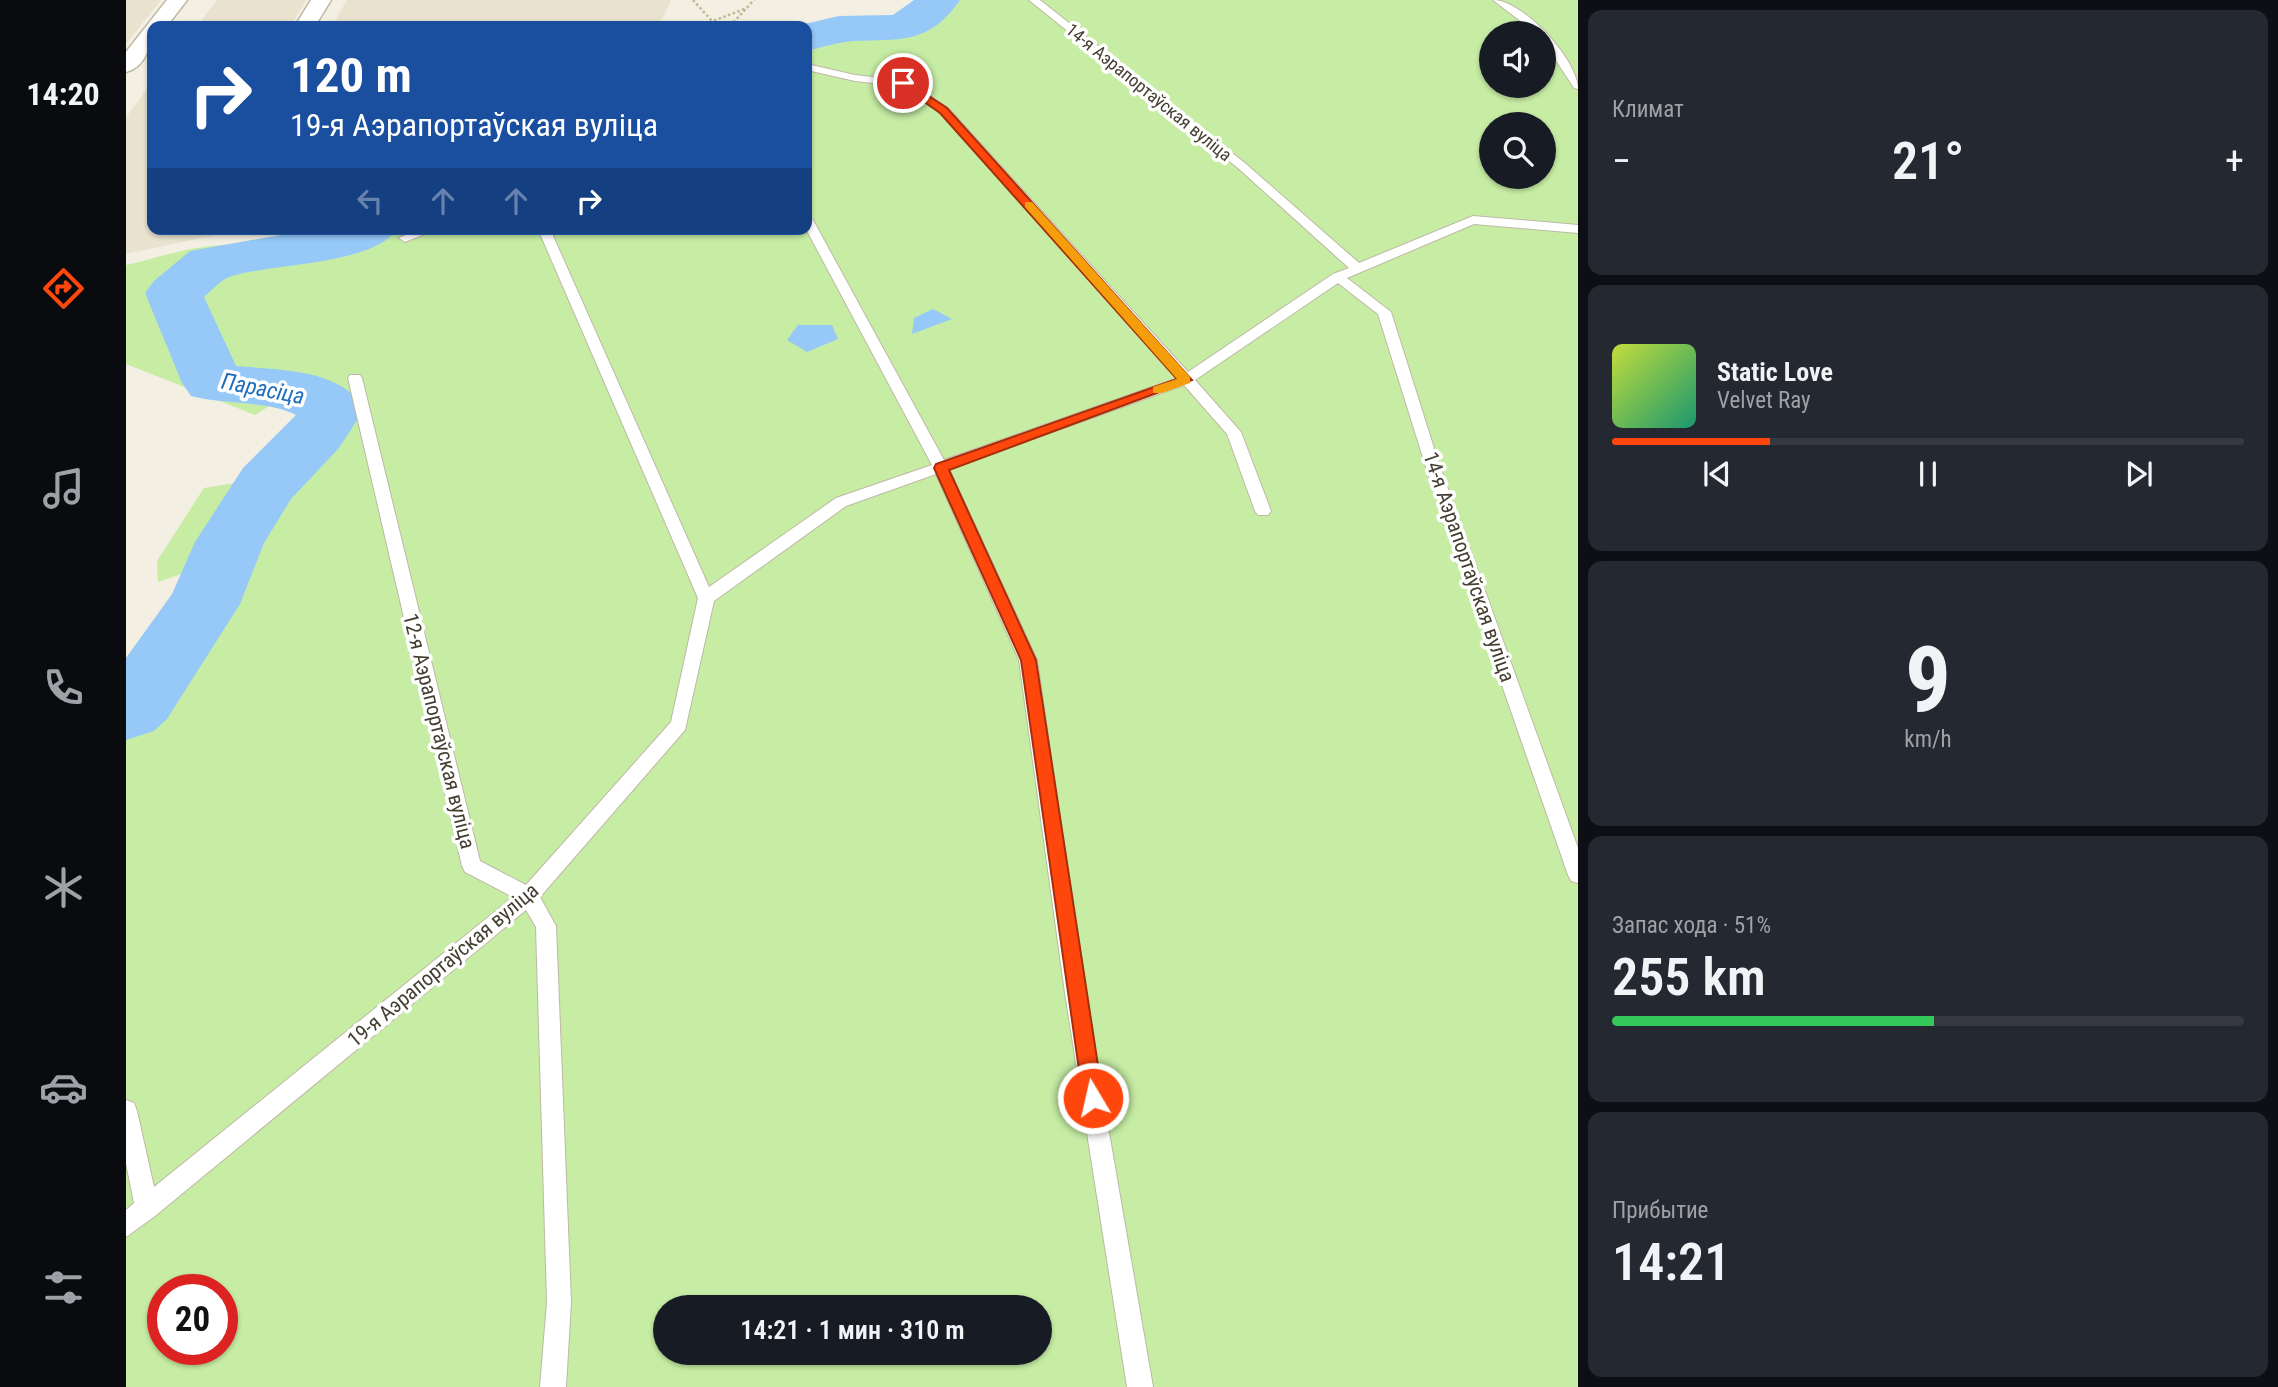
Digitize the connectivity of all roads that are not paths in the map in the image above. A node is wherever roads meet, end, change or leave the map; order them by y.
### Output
1 (177, 0) edge
2 (321, 0) edge
3 (1034, 0) edge
4 (1498, 0) edge
5 (161, 21) edge
6 (308, 21) edge
7 (1526, 21) edge
8 (147, 39) edge
9 (1556, 53) edge
10 (126, 66) edge
11 (812, 68) edge
12 (1578, 86) edge
13 (812, 229) edge
14 (1578, 229) edge
15 (415, 235) edge
16 (547, 235) edge
17 (405, 239) dead end
18 (1357, 269) junction
19 (1338, 277) junction
20 (355, 378) dead end
21 (1186, 380) junction
22 (941, 468) junction
23 (1263, 511) dead end
24 (706, 598) junction
25 (1578, 875) edge
26 (529, 896) junction
27 (126, 1111) edge
28 (147, 1208) junction
29 (126, 1225) edge
30 (553, 1387) edge
31 (1140, 1387) edge

1 - 5 street
2 - 6 street
3 - 18 lane, 14-я Аэрапортаўская вуліца
4 - 7 lane
8 - 10 street
9 - 12 lane
11 - 21 lane
13 - 22 lane
14 - 18 lane
15 - 17 lane
16 - 24 lane
18 - 19 lane
19 - 21 lane
19 - 25 lane, 14-я Аэрапортаўская вуліца
20 - 26 lane, 12-я Аэрапортаўская вуліца
21 - 22 lane
21 - 23 lane
22 - 24 lane
22 - 31 lane
24 - 26 lane, 19-я Аэрапортаўская вуліца
26 - 28 lane, 19-я Аэрапортаўская вуліца
26 - 30 lane
27 - 28 lane
28 - 29 lane, 19-я Аэрапортаўская вуліца

